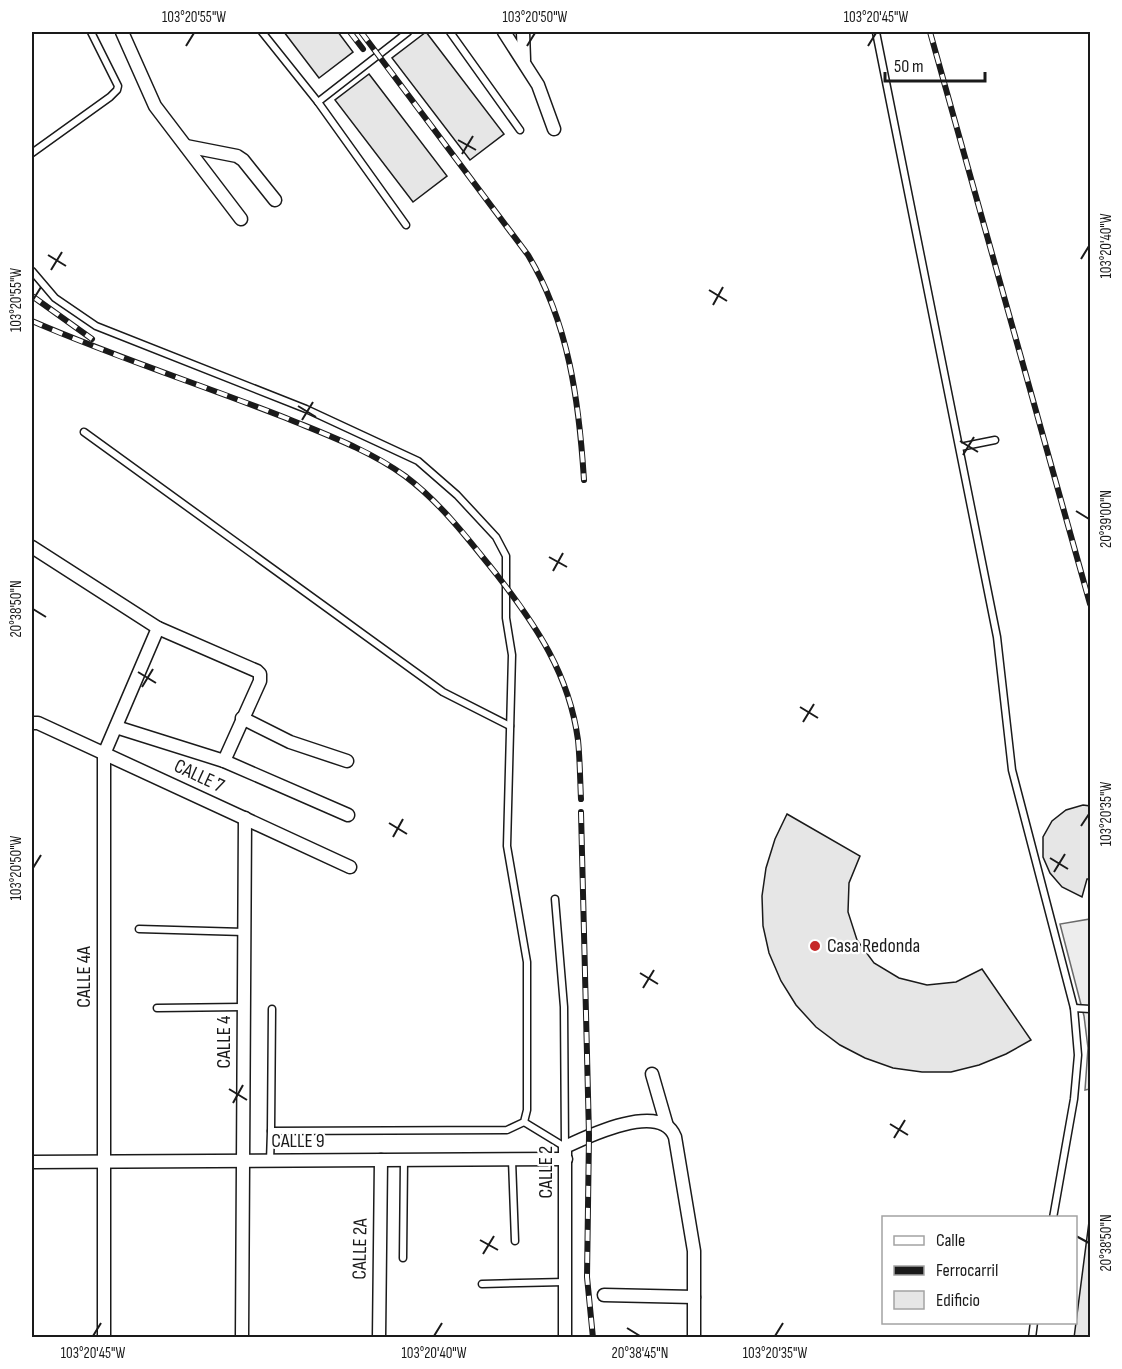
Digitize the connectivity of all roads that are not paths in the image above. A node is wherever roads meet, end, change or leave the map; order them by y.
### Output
1 (91, 32) edge
2 (122, 32) edge
3 (262, 32) edge
4 (408, 32) edge
5 (450, 32) edge
6 (504, 32) edge
7 (524, 32) edge
8 (876, 32) edge
9 (524, 60) junction
10 (318, 102) junction
11 (554, 129) dead end
12 (520, 130) dead end
13 (186, 146) junction
14 (32, 153) edge
15 (275, 200) dead end
16 (242, 219) dead end
17 (405, 225) dead end
18 (32, 271) edge
19 (84, 432) dead end
20 (995, 440) dead end
21 (960, 447) junction
22 (32, 547) edge
23 (158, 628) junction
24 (242, 718) junction
25 (32, 723) edge
26 (510, 726) junction
27 (116, 727) junction
28 (104, 754) junction
29 (224, 761) junction
30 (347, 761) dead end
31 (348, 815) dead end
32 (245, 818) junction
33 (350, 867) dead end
34 (555, 899) dead end
35 (139, 929) dead end
36 (244, 932) junction
37 (243, 1007) junction
38 (157, 1008) dead end
39 (1074, 1008) junction
40 (272, 1009) dead end
41 (1090, 1009) edge
42 (652, 1074) dead end
43 (524, 1122) junction
44 (667, 1126) junction
45 (271, 1131) junction
46 (566, 1153) junction
47 (381, 1160) junction
48 (404, 1160) junction
49 (512, 1160) junction
50 (242, 1161) junction
51 (270, 1161) junction
52 (32, 1162) edge
53 (104, 1162) junction
54 (1053, 1216) edge
55 (514, 1241) dead end
56 (403, 1258) dead end
57 (566, 1282) junction
58 (482, 1284) dead end
59 (604, 1295) dead end
60 (694, 1297) junction
61 (104, 1338) edge
62 (242, 1338) edge
63 (379, 1338) edge
64 (565, 1338) edge
65 (694, 1338) edge

1 - 14 lane
2 - 13 street
3 - 10 lane
4 - 10 lane
5 - 12 lane
6 - 9 street
7 - 9 street
8 - 21 lane
9 - 11 street
10 - 17 lane
13 - 15 street
13 - 16 street
18 - 26 lane
19 - 26 lane
20 - 21 lane
21 - 39 lane
22 - 23 street
23 - 24 street
23 - 27 street, CALLE 4A
24 - 29 street
24 - 30 street
25 - 28 street, CALLE 7
26 - 43 lane
27 - 28 street, CALLE 4A
27 - 29 street
28 - 32 street, CALLE 7
28 - 53 street, CALLE 4A
29 - 31 street
32 - 33 street, CALLE 7
32 - 36 street, CALLE 4
34 - 46 lane, CALLE 2
35 - 36 lane
36 - 37 street, CALLE 4
37 - 38 lane
37 - 50 street, CALLE 4
39 - 41 lane
39 - 54 lane
40 - 45 lane
42 - 44 street
43 - 45 lane
43 - 46 lane
44 - 46 street
44 - 60 street
45 - 51 lane
46 - 49 street, CALLE 9
46 - 57 street, CALLE 2
47 - 48 street, CALLE 9
47 - 51 street, CALLE 9
47 - 63 street, CALLE 2A
48 - 49 street, CALLE 9
48 - 56 lane
49 - 55 lane
50 - 51 street, CALLE 9
50 - 53 street, CALLE 9
50 - 62 street, CALLE 4
52 - 53 street, CALLE 9
53 - 61 street, CALLE 4A
57 - 58 lane
57 - 64 street, CALLE 2
59 - 60 street
60 - 65 street

